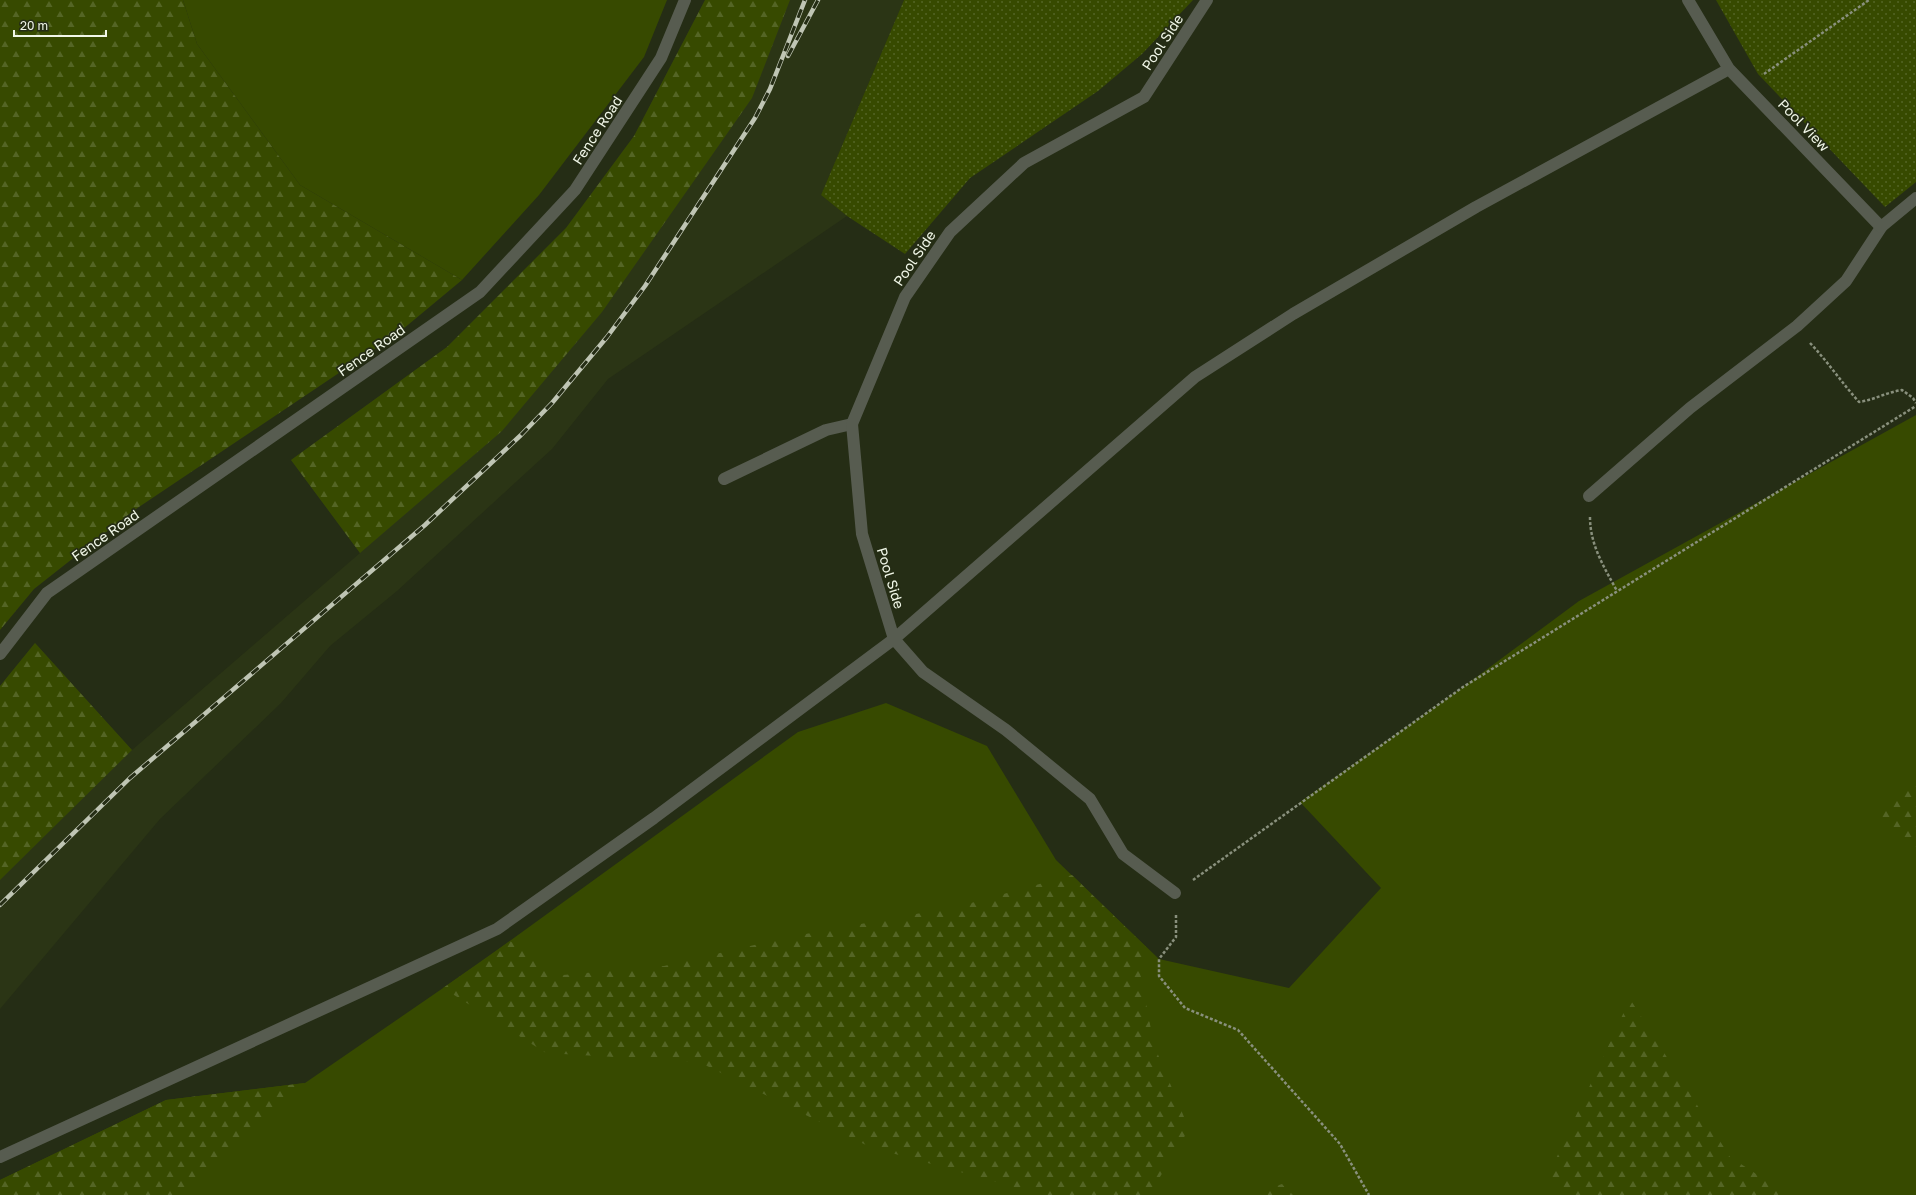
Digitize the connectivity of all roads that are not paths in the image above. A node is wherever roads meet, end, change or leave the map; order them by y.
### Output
1 (685, 0) edge
2 (1207, 0) edge
3 (1688, 0) edge
4 (1729, 69) junction
5 (1916, 198) edge
6 (1882, 226) junction
7 (852, 424) junction
8 (724, 479) dead end
9 (1589, 496) road end
10 (894, 639) junction
11 (0, 654) edge
12 (1175, 893) road end
13 (0, 1157) edge

1 - 11 street, Fence Road
2 - 7 street, Pool Side
3 - 4 street, Pool View
4 - 6 street, Pool View
4 - 10 street
5 - 6 street
6 - 9 street
7 - 8 street
7 - 10 street, Pool Side
10 - 12 street
10 - 13 street

